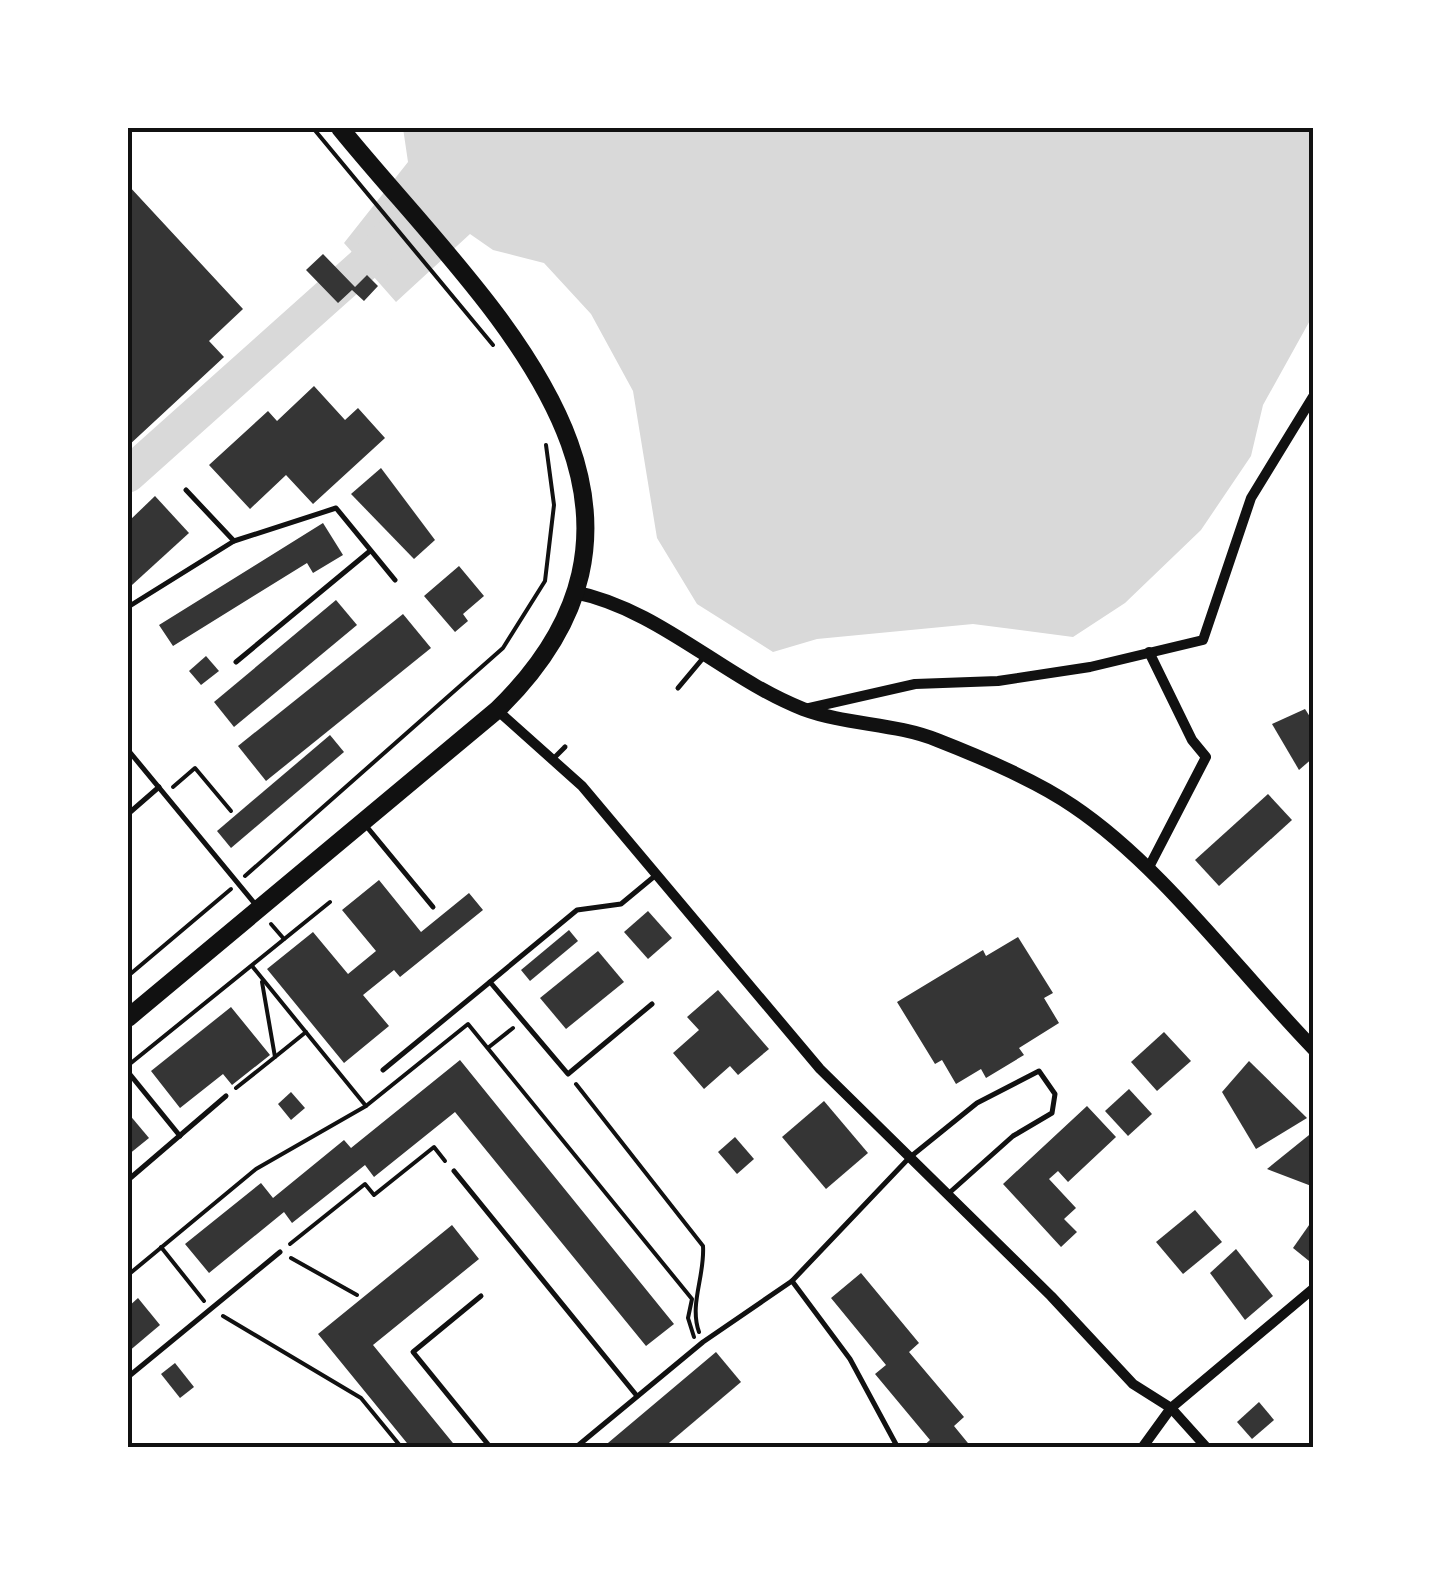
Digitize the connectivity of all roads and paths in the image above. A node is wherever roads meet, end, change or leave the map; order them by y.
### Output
1 (312, 128) edge
2 (340, 128) edge
3 (503, 358) dead end
4 (1314, 395) edge
5 (545, 440) dead end
6 (186, 490) dead end
7 (234, 542) junction
8 (370, 551) junction
9 (394, 580) dead end
10 (574, 592) junction
11 (128, 607) edge
12 (1150, 652) junction
13 (704, 656) junction
14 (236, 662) dead end
15 (678, 688) dead end
16 (804, 709) junction
17 (497, 710) junction
18 (565, 747) dead end
19 (128, 750) edge
20 (550, 761) junction
21 (159, 788) junction
22 (171, 788) dead end
23 (231, 811) dead end
24 (128, 814) edge
25 (366, 824) junction
26 (1148, 869) junction
27 (656, 875) junction
28 (238, 882) junction
29 (330, 902) dead end
30 (433, 907) dead end
31 (260, 910) junction
32 (284, 940) junction
33 (252, 966) junction
34 (128, 976) edge
35 (261, 977) junction
36 (490, 982) junction
37 (652, 1004) dead end
38 (128, 1018) edge
39 (306, 1032) junction
40 (502, 1037) dead end
41 (488, 1048) junction
42 (1314, 1049) edge
43 (275, 1057) junction
44 (128, 1069) edge
45 (382, 1070) dead end
46 (568, 1074) junction
47 (226, 1096) joint
48 (366, 1106) junction
49 (180, 1136) junction
50 (910, 1158) junction
51 (454, 1171) joint
52 (128, 1180) edge
53 (948, 1194) junction
54 (161, 1248) junction
55 (280, 1252) junction
56 (128, 1275) edge
57 (792, 1281) junction
58 (1314, 1288) edge
59 (356, 1295) dead end
60 (481, 1296) dead end
61 (211, 1309) junction
62 (700, 1344) junction
63 (128, 1376) edge
64 (637, 1396) junction
65 (1171, 1408) junction
66 (402, 1448) edge
67 (490, 1448) edge
68 (575, 1448) edge
69 (898, 1448) edge
70 (1142, 1448) edge
71 (1207, 1448) edge

1 - 3 path
2 - 10 main road
4 - 12 street
5 - 28 path
6 - 7 lane
7 - 8 lane
7 - 11 lane
8 - 9 lane
8 - 14 lane
10 - 13 street
10 - 17 main road
12 - 16 street
12 - 26 street
13 - 15 lane
13 - 16 street
16 - 26 street
17 - 20 street
17 - 25 main road
18 - 20 lane
19 - 21 lane
20 - 27 street
21 - 24 lane
21 - 28 lane
22 - 23 path
25 - 30 lane
25 - 31 main road
26 - 42 street
27 - 36 lane
27 - 50 street
28 - 31 lane
28 - 34 path
29 - 32 path
31 - 32 path
31 - 38 main road
32 - 33 path
33 - 35 path
33 - 44 path
35 - 39 path
35 - 43 path
36 - 45 lane
36 - 46 lane
37 - 46 lane
39 - 43 path
39 - 48 path
40 - 41 path
41 - 48 path
41 - 62 path
43 - 47 path
44 - 49 lane
46 - 62 path
47 - 49 lane
48 - 54 path
49 - 52 lane
50 - 53 street
50 - 53 lane
50 - 57 lane
51 - 55 path
51 - 64 lane
53 - 65 street
54 - 56 path
54 - 61 path
55 - 59 path
55 - 61 lane
57 - 62 lane
57 - 69 lane
58 - 65 street
60 - 67 lane
61 - 63 lane
61 - 66 path
62 - 64 lane
64 - 68 lane
65 - 70 street
65 - 71 street

